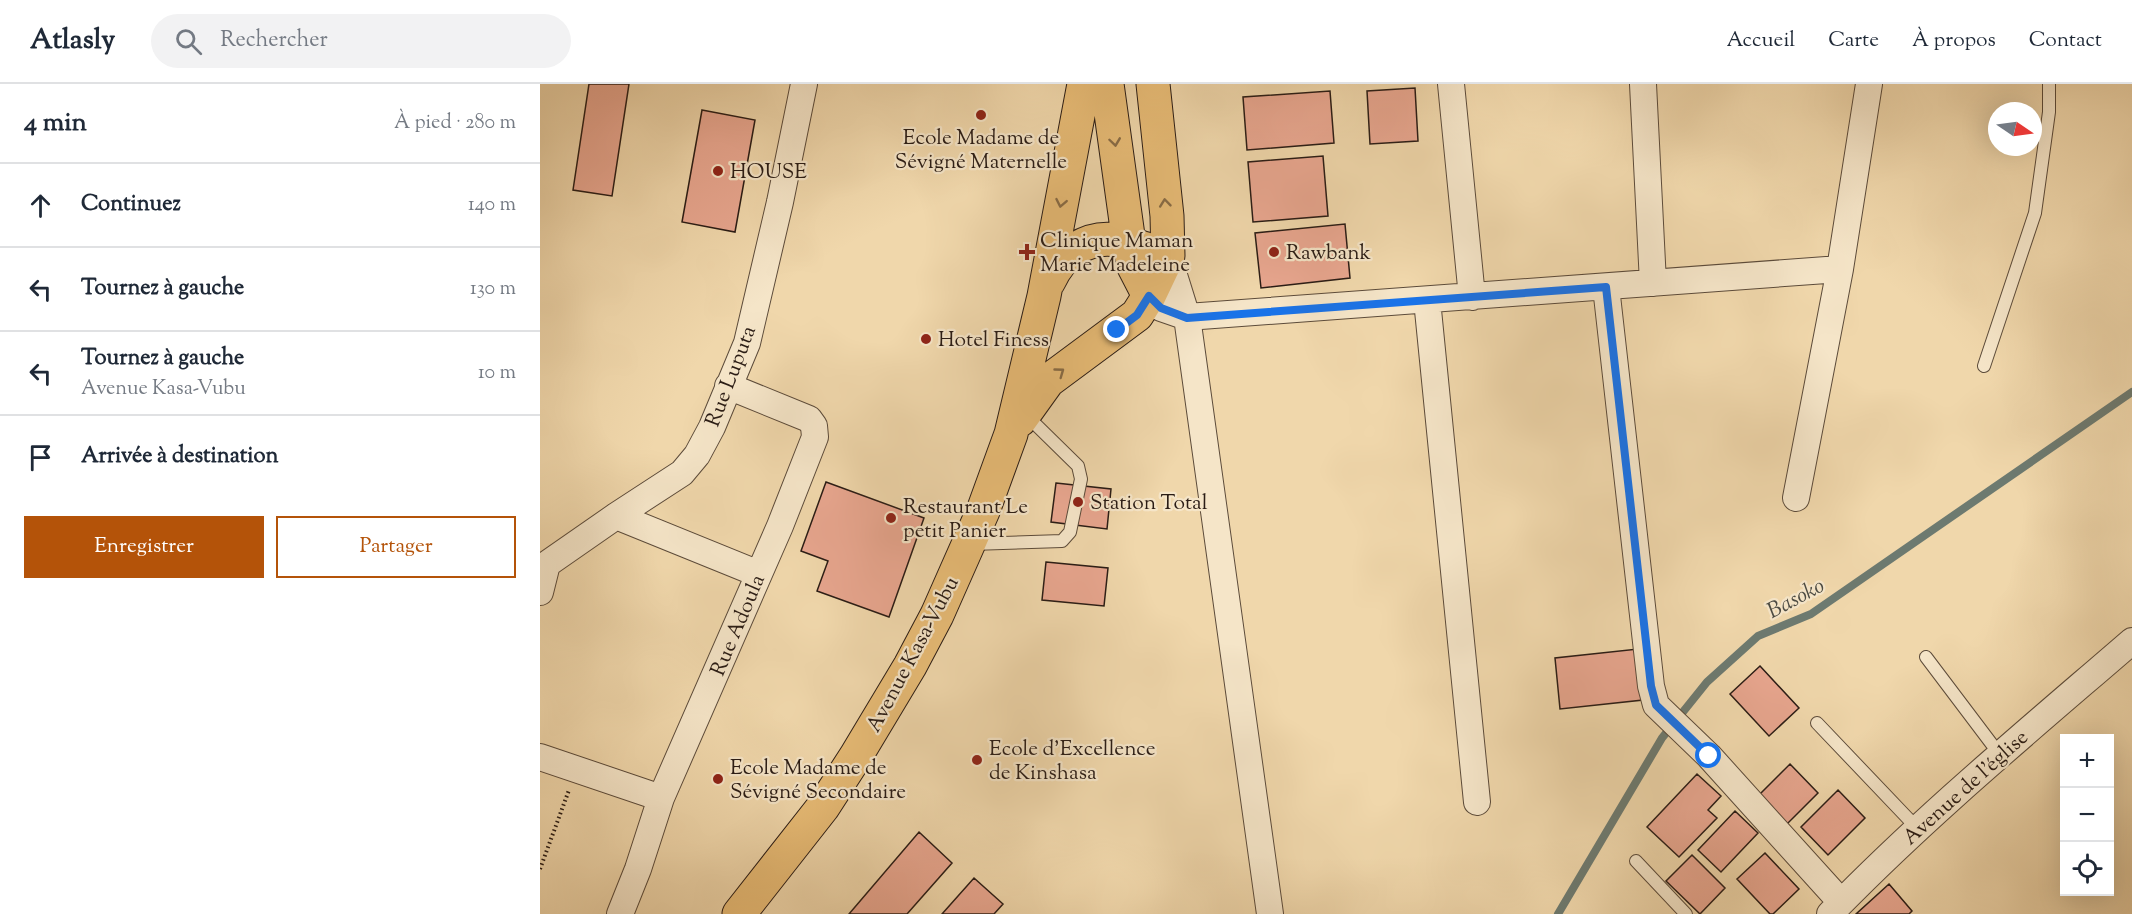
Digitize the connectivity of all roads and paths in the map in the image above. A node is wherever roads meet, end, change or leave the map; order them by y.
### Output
1 (804, 84) edge
2 (1084, 84) edge
3 (1107, 84) edge
4 (1153, 84) edge
5 (1451, 84) edge
6 (1643, 84) edge
7 (1869, 84) edge
8 (2049, 84) edge
9 (1129, 243) junction
10 (1168, 256) junction
11 (1840, 270) junction
12 (1653, 283) junction
13 (1606, 287) junction
14 (1044, 296) junction
15 (1149, 296) junction
16 (1472, 297) junction
17 (1427, 300) junction
18 (1187, 318) junction
19 (1984, 366) dead end
20 (728, 386) junction
21 (1018, 424) junction
22 (1796, 498) dead end
23 (616, 516) junction
24 (968, 544) junction
25 (544, 563) edge
26 (759, 574) junction
27 (540, 592) edge
28 (2132, 641) edge
29 (1926, 657) dead end
30 (1817, 723) dead end
31 (2000, 755) junction
32 (540, 757) edge
33 (577, 770) junction
34 (661, 798) junction
35 (1477, 802) dead end
36 (1918, 829) junction
37 (1636, 861) dead end
38 (540, 869) edge
39 (1835, 908) edge
40 (620, 914) edge
41 (739, 914) edge
42 (1270, 914) edge
43 (1686, 914) edge

1 - 20 street, Rue Luputa
2 -> 14 main road, Avenue Kasa-Vubu
3 -> 9 main road
10 -> 4 main road, Avenue Kasa-Vubu
5 - 16 street
6 - 12 street
7 - 11 street
8 - 19 lane
9 - 10 main road
9 - 14 main road
9 - 15 main road
10 - 15 main road, Avenue Kasa-Vubu
10 - 18 street
11 - 12 street
11 - 22 street
12 - 13 street
13 - 16 street
13 - 39 street
14 - 21 main road, Avenue Kasa-Vubu
15 - 18 street
21 -> 15 main road, Avenue Kasa-Vubu
16 - 17 street
17 - 18 street
17 - 35 street
18 - 42 street
20 - 23 street, Rue Luputa
20 - 26 street, Rue Adoula
21 - 24 main road, Avenue Kasa-Vubu
21 - 24 lane
23 - 25 street, Rue Luputa
23 - 26 street
24 - 41 main road, Avenue Kasa-Vubu
25 - 27 street, Rue Luputa
26 - 34 street, Rue Adoula
28 - 31 street, Avenue de l'église
29 - 31 lane
30 - 36 lane
31 - 36 street, Avenue de l'église
32 - 33 street
33 - 34 street
33 - 38 path
34 - 40 street, Rue Adoula
36 - 39 street, Avenue de l'église
37 - 43 lane

